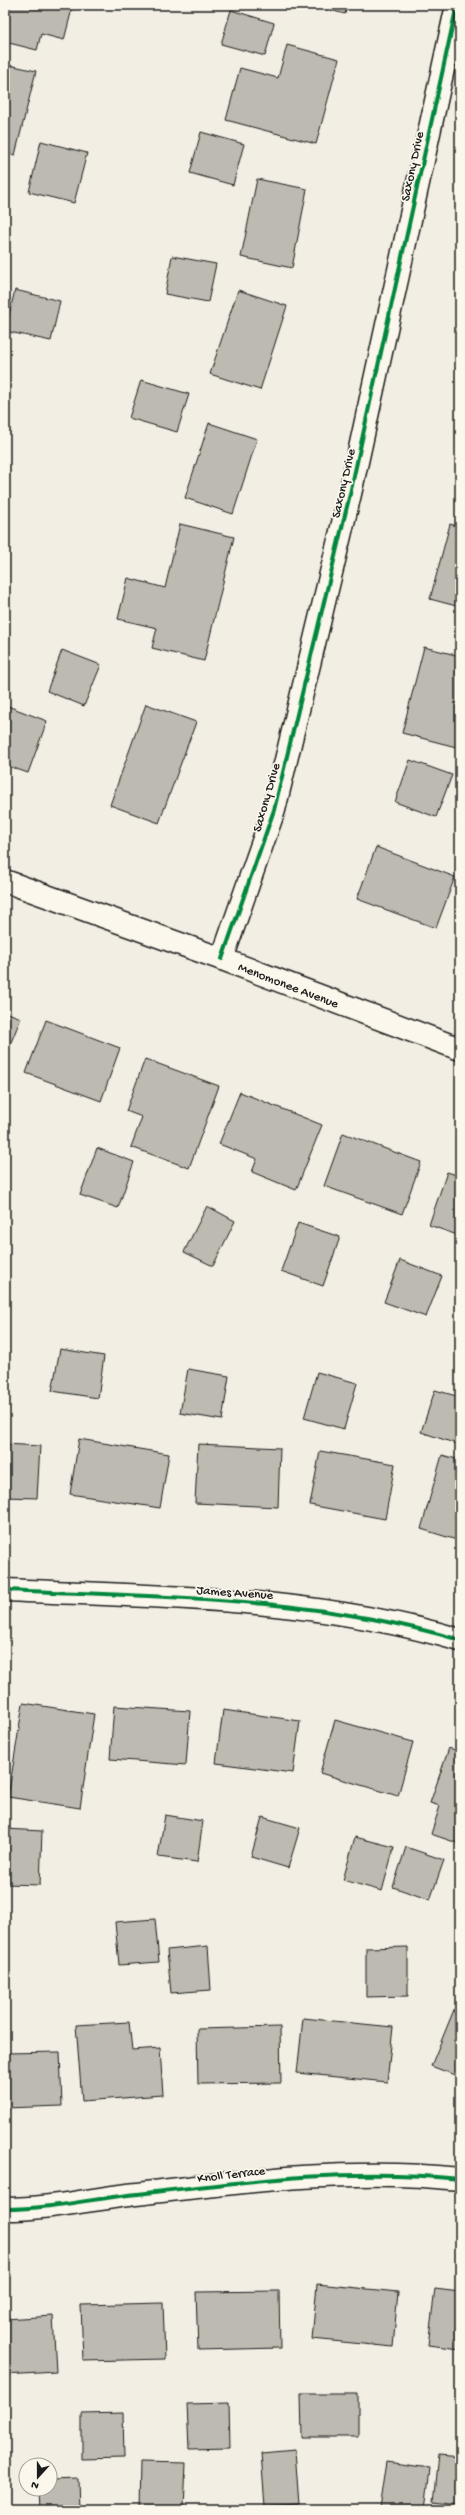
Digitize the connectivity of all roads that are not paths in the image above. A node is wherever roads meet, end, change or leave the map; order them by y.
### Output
1 (457, 5) edge
2 (5, 881) edge
3 (222, 959) junction
4 (460, 1049) edge
5 (5, 1590) edge
6 (460, 1640) edge
7 (460, 2179) edge
8 (5, 2209) edge

1 - 3 street, Saxony Drive
2 - 3 street, Menomonee Avenue
3 - 4 street, Menomonee Avenue
5 - 6 street, James Avenue
7 - 8 street, Knoll Terrace

